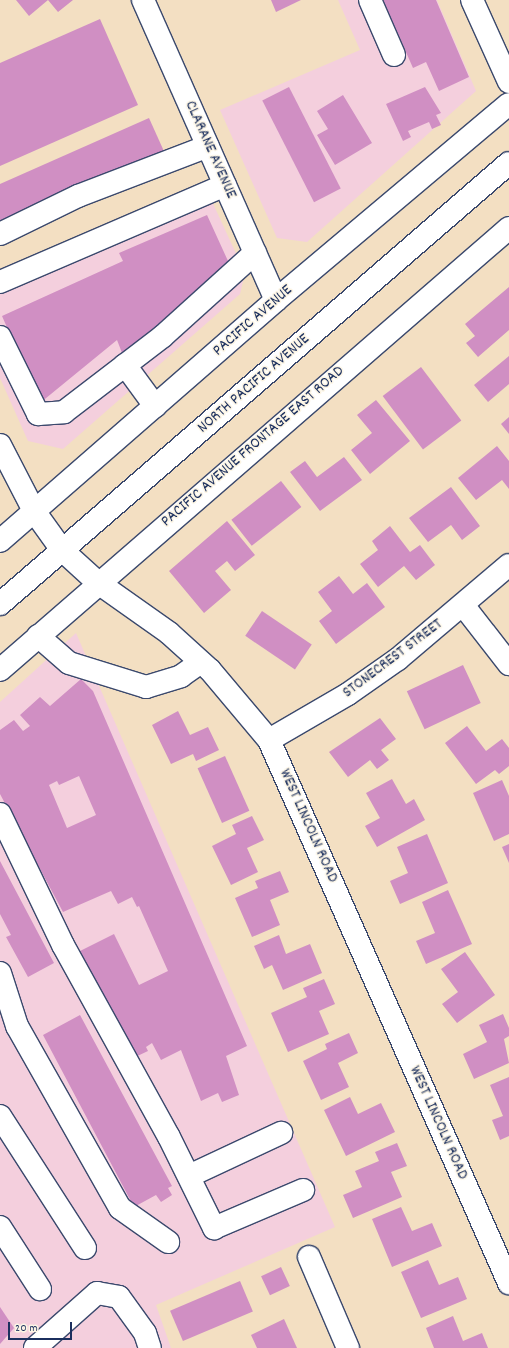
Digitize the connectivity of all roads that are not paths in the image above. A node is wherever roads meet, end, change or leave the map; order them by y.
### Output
1 (143, 0) edge
2 (370, 0) edge
3 (472, 0) edge
4 (394, 55) dead end
5 (509, 82) edge
6 (509, 104) edge
7 (208, 146) junction
8 (509, 163) edge
9 (225, 185) junction
10 (509, 228) edge
11 (0, 234) edge
12 (255, 253) junction
13 (0, 282) edge
14 (276, 300) junction
15 (0, 337) edge
16 (125, 365) junction
17 (155, 406) junction
18 (0, 445) edge
19 (34, 511) junction
20 (0, 541) edge
21 (62, 550) junction
22 (509, 565) edge
23 (97, 582) junction
24 (0, 604) edge
25 (463, 604) junction
26 (38, 636) junction
27 (201, 662) junction
28 (509, 664) edge
29 (0, 670) edge
30 (269, 740) junction
31 (0, 814) edge
32 (0, 973) edge
33 (0, 1116) edge
34 (281, 1134) dead end
35 (189, 1176) junction
36 (303, 1190) dead end
37 (0, 1227) edge
38 (168, 1242) dead end
39 (85, 1248) dead end
40 (309, 1257) dead end
41 (509, 1283) edge
42 (40, 1289) dead end
43 (35, 1348) edge
44 (150, 1348) edge
45 (348, 1348) edge

1 - 7 street, CLARANE AVENUE
2 - 4 street
3 - 5 street
6 - 14 street, PACIFIC AVENUE
7 - 9 street, CLARANE AVENUE
7 - 11 street
8 - 21 street, NORTH PACIFIC AVENUE
9 - 12 street, CLARANE AVENUE
9 - 13 street
10 - 23 street, PACIFIC AVENUE FRONTAGE EAST ROAD
12 - 14 street, CLARANE AVENUE
12 - 16 street
14 - 17 street, PACIFIC AVENUE
15 - 16 street
16 - 17 street
17 - 19 street, PACIFIC AVENUE
18 - 19 street, WEST LINCOLN ROAD
19 - 20 street, PACIFIC AVENUE
19 - 21 street, WEST LINCOLN ROAD
21 - 23 street, WEST LINCOLN ROAD
21 - 24 street, NORTH PACIFIC AVENUE
22 - 25 street, STONECREST STREET
23 - 26 street, PACIFIC AVENUE FRONTAGE EAST ROAD
23 - 27 street, WEST LINCOLN ROAD
25 - 28 street
25 - 30 street, STONECREST STREET
26 - 27 street
26 - 29 street, PACIFIC AVENUE FRONTAGE EAST ROAD
27 - 30 street, WEST LINCOLN ROAD
30 - 41 street, WEST LINCOLN ROAD
31 - 35 street
32 - 38 street
33 - 39 street
34 - 35 street
35 - 36 street
37 - 42 street
40 - 45 street
43 - 44 street

